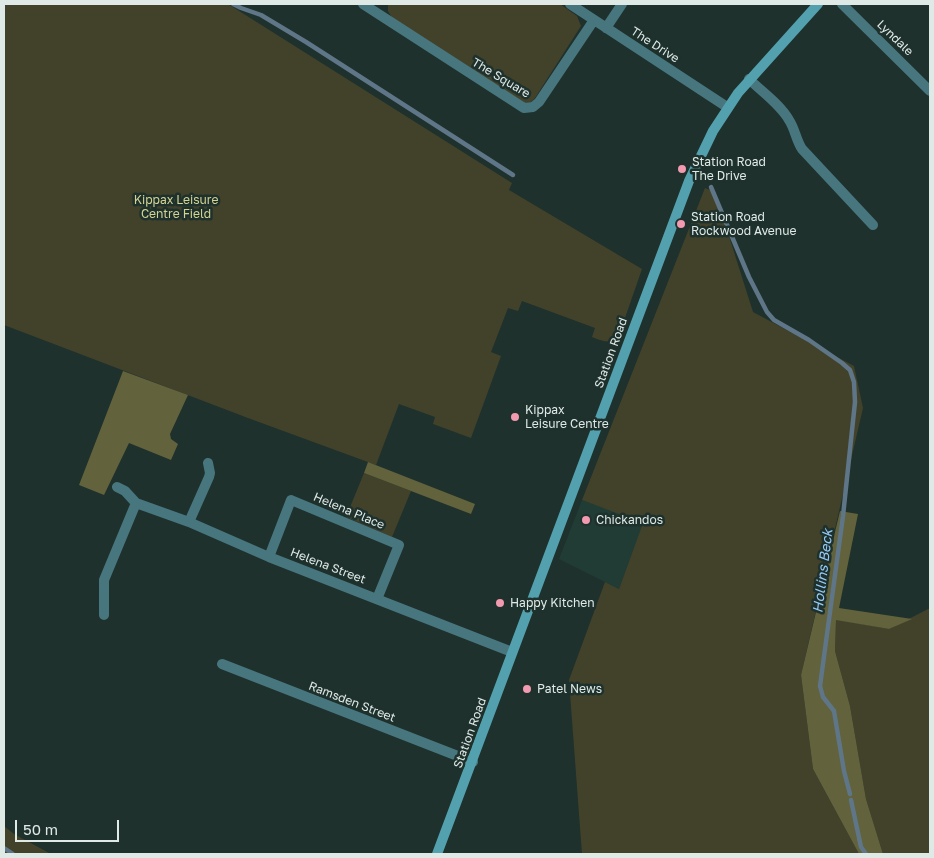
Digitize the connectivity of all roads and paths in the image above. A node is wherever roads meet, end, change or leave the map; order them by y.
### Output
1 (363, 4) edge
2 (570, 4) edge
3 (622, 4) edge
4 (818, 4) edge
5 (842, 4) edge
6 (378, 8) edge
7 (594, 20) junction
8 (606, 28) junction
9 (749, 79) junction
10 (930, 91) edge
11 (727, 107) junction
12 (873, 224) dead end
13 (208, 463) dead end
14 (117, 487) dead end
15 (136, 503) junction
16 (189, 522) junction
17 (270, 556) junction
18 (377, 599) junction
19 (104, 615) dead end
20 (512, 652) junction
21 (222, 664) dead end
22 (473, 762) junction
23 (437, 854) edge

1 - 6 street
2 - 7 street, The Drive
3 - 8 street
4 - 9 street, Station Road
5 - 10 street, Lyndale
6 - 7 street, The Square
7 - 8 street, The Drive
8 - 11 street, The Drive
9 - 11 street, Station Road
9 - 12 street
11 - 20 street, Station Road
13 - 16 street
14 - 15 street
15 - 16 street, Helena Street
15 - 19 street
16 - 17 street, Helena Street
17 - 18 street, Helena Street
17 - 18 street, Helena Place
18 - 20 street, Helena Street
20 - 22 street, Station Road
21 - 22 street, Ramsden Street
22 - 23 street, Station Road

